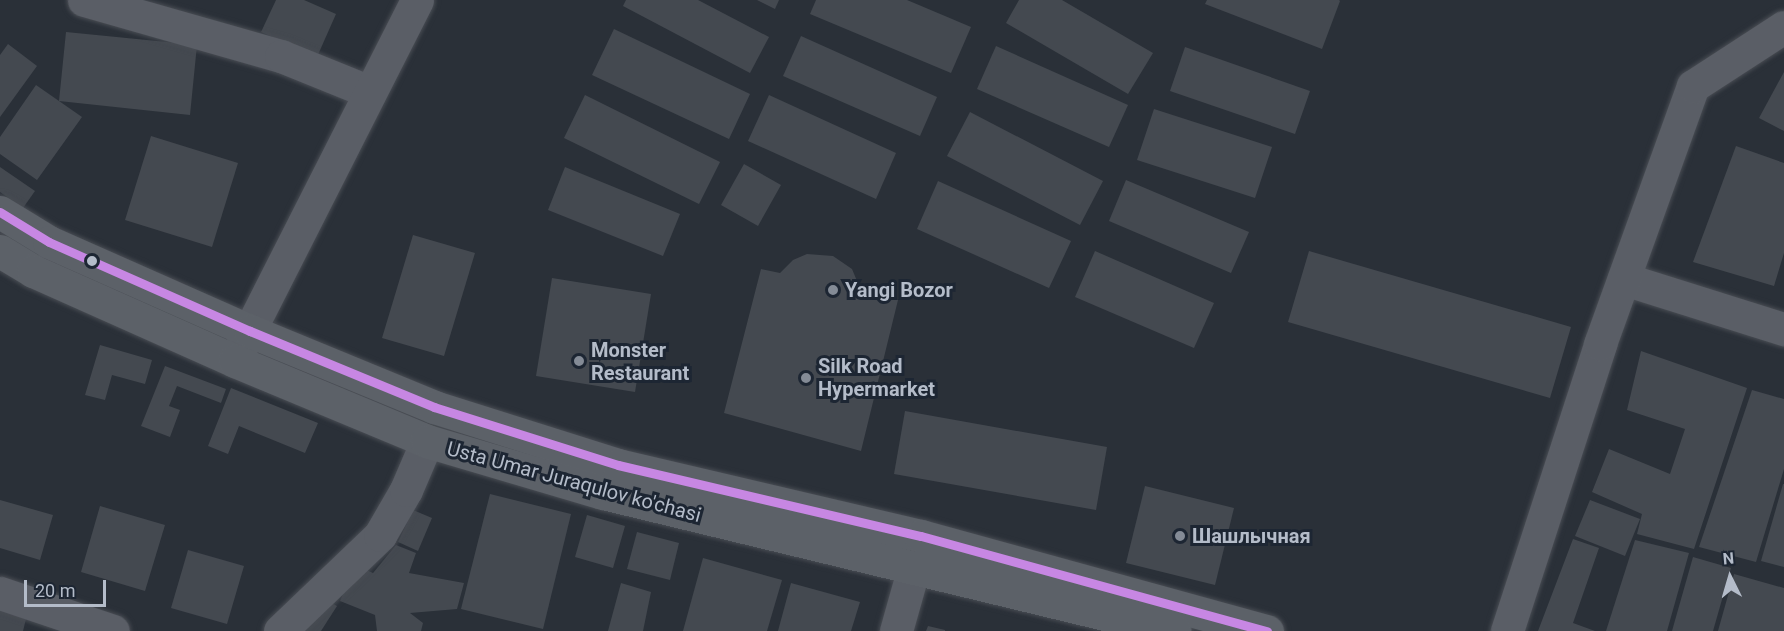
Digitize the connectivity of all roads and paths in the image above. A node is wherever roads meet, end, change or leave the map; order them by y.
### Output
1 (84, 0) edge
2 (417, 0) edge
3 (1775, 0) edge
4 (1779, 30) edge
5 (370, 92) junction
6 (0, 212) edge
7 (0, 250) edge
8 (1624, 279) junction
9 (1784, 329) edge
10 (249, 331) junction
11 (235, 361) junction
12 (427, 441) junction
13 (914, 567) junction
14 (0, 593) edge
15 (113, 631) edge
16 (280, 631) edge
17 (896, 631) edge
18 (1175, 631) edge
19 (1267, 631) edge
20 (1507, 631) edge

1 - 5 street
2 - 5 street
3 - 4 street
4 - 8 street
5 - 10 street
6 - 10 main road, Usta Umar Juraqulov ko'chasi
7 - 11 main road, Usta Umar Juraqulov ko'chasi
8 - 9 street
8 - 20 street
10 - 11 street
10 - 19 main road, Usta Umar Juraqulov ko'chasi
11 - 12 main road, Usta Umar Juraqulov ko'chasi
12 - 13 main road, Usta Umar Juraqulov ko'chasi
12 - 16 street
13 - 17 street
13 - 18 main road, Usta Umar Juraqulov ko'chasi
14 - 15 street

